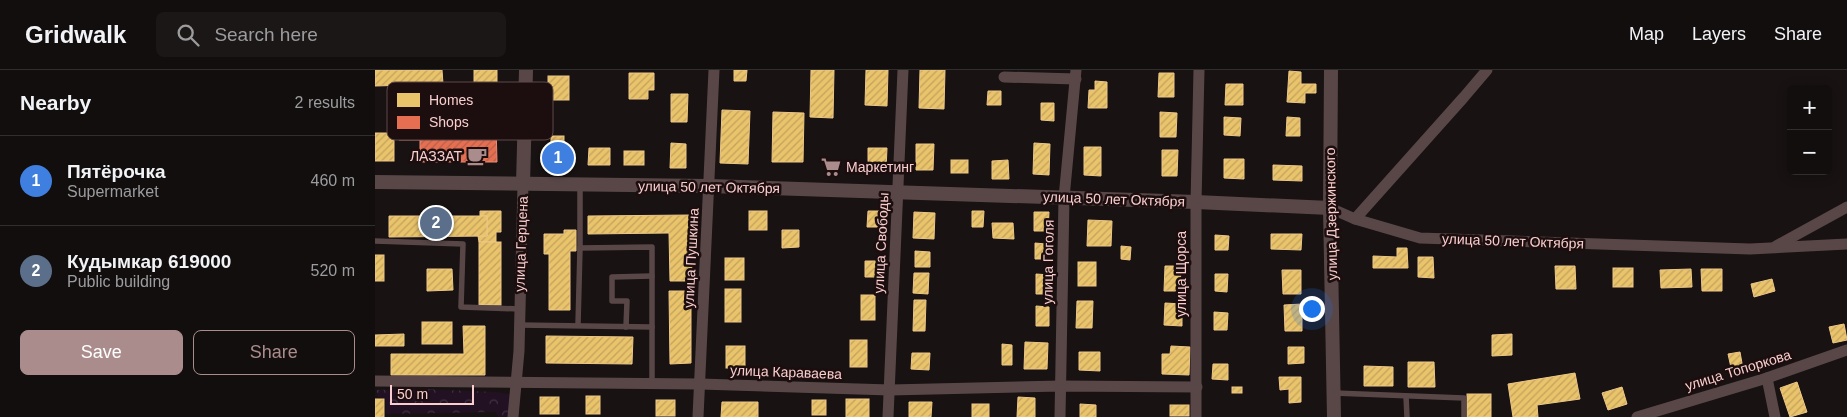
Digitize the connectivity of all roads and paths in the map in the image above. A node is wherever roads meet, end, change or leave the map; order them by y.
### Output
1 (714, 70) edge
2 (903, 70) edge
3 (1199, 70) edge
4 (1331, 70) edge
5 (1487, 70) edge
6 (1076, 74) edge
7 (1005, 77) dead end
8 (525, 140) edge
9 (375, 182) edge
10 (523, 184) junction
11 (580, 185) junction
12 (709, 186) junction
13 (898, 192) junction
14 (1064, 198) junction
15 (1196, 202) junction
16 (1847, 207) edge
17 (1330, 208) junction
18 (1355, 219) junction
19 (375, 241) edge
20 (1847, 244) edge
21 (580, 248) junction
22 (1772, 248) junction
23 (652, 276) junction
24 (519, 309) junction
25 (519, 325) junction
26 (578, 326) junction
27 (626, 327) junction
28 (652, 327) junction
29 (1847, 350) edge
30 (1767, 378) junction
31 (375, 381) edge
32 (515, 382) junction
33 (652, 383) junction
34 (700, 384) junction
35 (1060, 386) junction
36 (1197, 387) junction
37 (889, 390) junction
38 (1334, 393) junction
39 (1407, 396) junction
40 (513, 417) edge
41 (698, 417) edge
42 (888, 417) edge
43 (1060, 417) edge
44 (1197, 417) edge
45 (1334, 417) edge
46 (1407, 417) edge
47 (1464, 417) edge
48 (1637, 417) edge
49 (1775, 417) edge

1 - 12 street, улица Пушкина
2 - 13 street, улица Свободы
3 - 15 street, улица Щорса
4 - 17 street, улица Дзержинского
5 - 18 street
6 - 7 street, улица Гоголя
6 - 14 street, улица Гоголя
8 - 10 street, улица Герцена
9 - 10 street, улица 50 лет Октября
10 - 11 street, улица 50 лет Октября
10 - 24 street, улица Герцена
11 - 12 street, улица 50 лет Октября
11 - 21 lane
12 - 13 street, улица 50 лет Октября
12 - 34 street, улица Пушкина
13 - 14 street, улица 50 лет Октября
13 - 37 street, улица Свободы
14 - 15 street, улица 50 лет Октября
14 - 35 street, улица Гоголя
15 - 17 street, улица 50 лет Октября
15 - 36 street, улица Щорса
16 - 22 street
17 - 18 street, улица 50 лет Октября
17 - 38 street, улица Дзержинского
18 - 22 street, улица 50 лет Октября
19 - 24 lane
20 - 22 street, улица 50 лет Октября
21 - 23 lane
21 - 26 lane
23 - 27 lane
23 - 28 lane
24 - 25 street, улица Герцена
25 - 26 lane
25 - 32 street, улица Герцена
26 - 27 lane
27 - 28 lane
28 - 33 lane
29 - 30 street, улица Топоркова
30 - 48 street, улица Топоркова
30 - 49 street
31 - 32 street, улица Караваева
32 - 33 street, улица Караваева
32 - 40 street, улица Герцена
33 - 34 street, улица Караваева
34 - 37 street, улица Караваева
34 - 41 street, улица Пушкина
35 - 36 street, улица Караваева
35 - 37 street, улица Караваева
35 - 43 street, улица Гоголя
36 - 44 street, улица Щорса
37 - 42 street, улица Свободы
38 - 39 lane
38 - 45 street, улица Дзержинского
39 - 46 lane
39 - 47 lane

